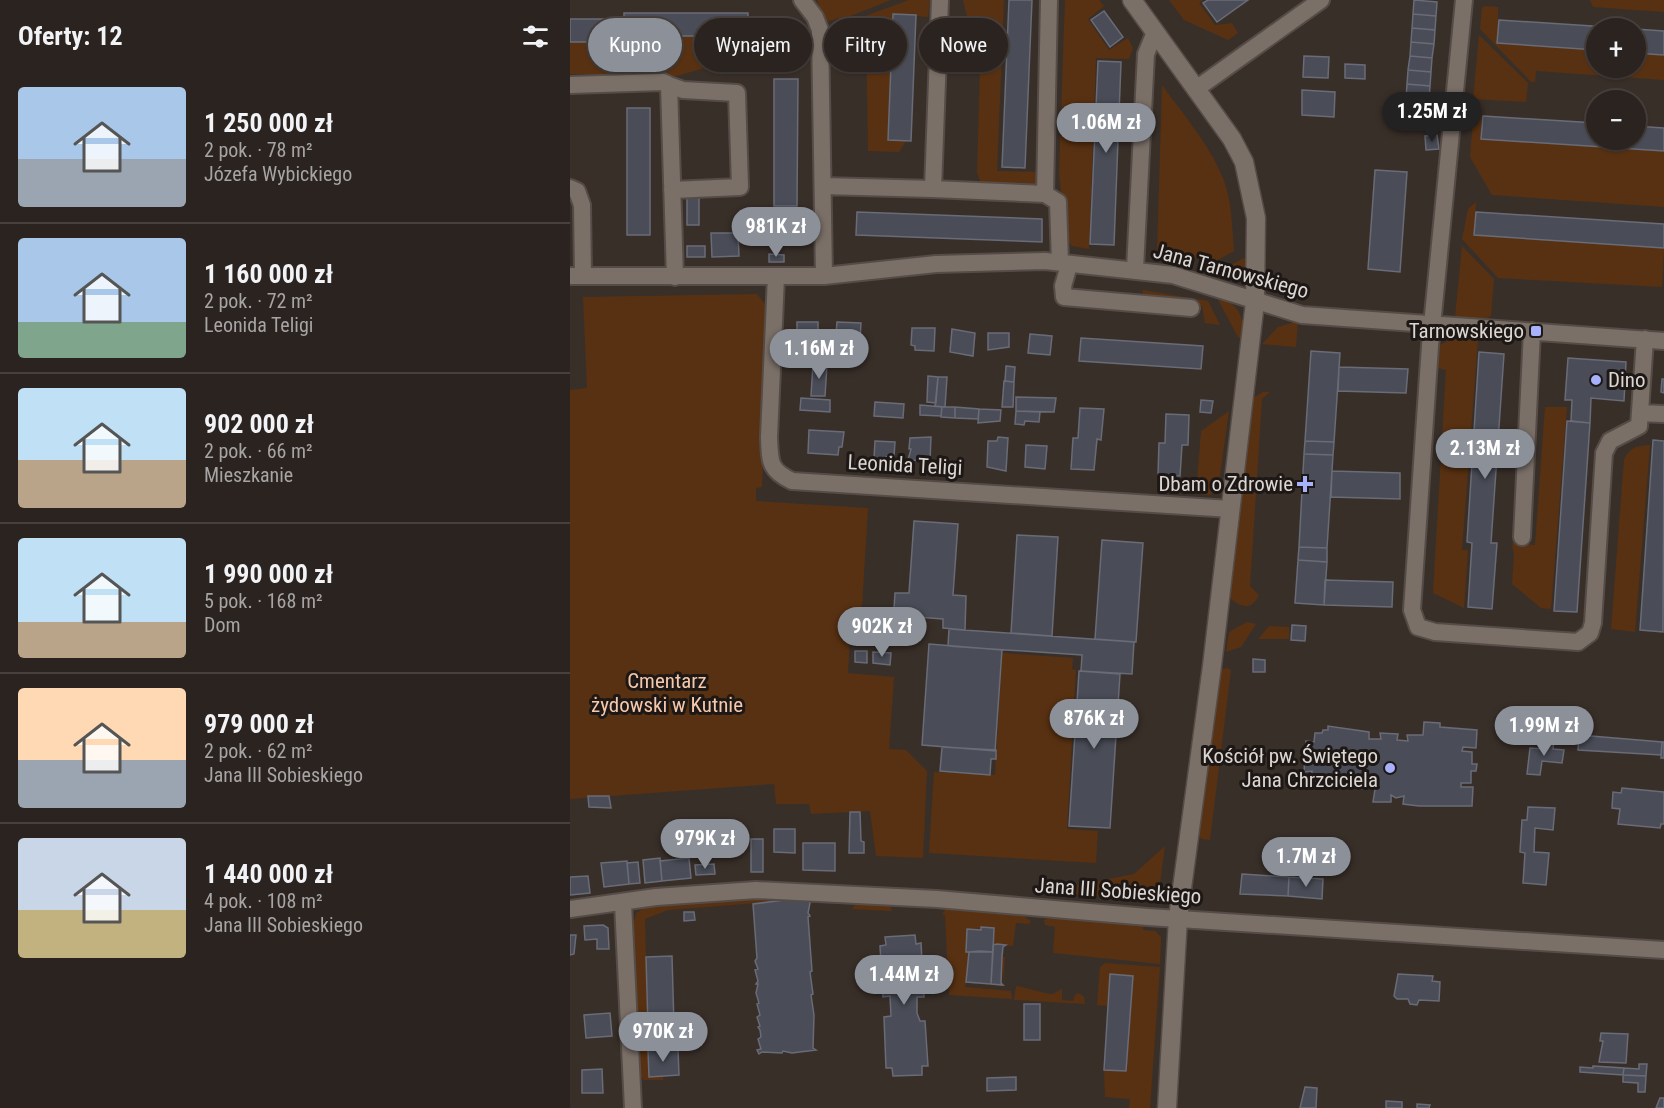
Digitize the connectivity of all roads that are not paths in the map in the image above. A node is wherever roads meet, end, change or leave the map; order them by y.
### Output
1 (802, 0) edge
2 (940, 0) edge
3 (1049, 0) edge
4 (1132, 0) edge
5 (1321, 0) edge
6 (1464, 0) edge
7 (1155, 32) junction
8 (570, 85) edge
9 (669, 85) junction
10 (1196, 89) junction
11 (823, 186) junction
12 (570, 188) edge
13 (933, 189) junction
14 (672, 190) junction
15 (1045, 194) junction
16 (1065, 264) junction
17 (1135, 269) junction
18 (577, 276) edge
19 (776, 276) junction
20 (824, 276) junction
21 (675, 277) junction
22 (1255, 302) junction
23 (1191, 308) dead end
24 (1432, 324) junction
25 (1532, 331) junction
26 (1645, 339) junction
27 (1664, 341) edge
28 (1640, 413) junction
29 (1664, 414) edge
30 (1231, 508) junction
31 (1522, 537) dead end
32 (623, 903) junction
33 (570, 909) edge
34 (1178, 918) junction
35 (1664, 950) edge
36 (633, 1108) edge
37 (1167, 1108) edge

1 - 11 street
2 - 13 street
3 - 15 street
4 - 7 street
5 - 10 street
6 - 24 street
7 - 10 street
7 - 17 street
8 - 9 street
9 - 14 street
9 - 14 street
10 - 22 street
11 - 13 street
11 - 20 street
12 - 18 street
13 - 15 street
14 - 21 street
15 - 16 street
16 - 17 street, Jana Tarnowskiego
16 - 20 street, Jana Tarnowskiego
16 - 23 street
17 - 22 street, Jana Tarnowskiego
18 - 21 street, Jana Tarnowskiego
19 - 20 street, Jana Tarnowskiego
19 - 21 street, Jana Tarnowskiego
19 - 30 street, Leonida Teligi
22 - 24 street, Jana Tarnowskiego
22 - 30 street
24 - 25 street, Jana Tarnowskiego
24 - 28 street
25 - 26 street, Jana Tarnowskiego
25 - 31 street
26 - 27 street, Jana Tarnowskiego
26 - 28 street
28 - 29 street
30 - 34 street
32 - 33 street, Jana III Sobieskiego
32 - 34 street, Jana III Sobieskiego
32 - 36 street
34 - 35 street, Jana III Sobieskiego
34 - 37 street

